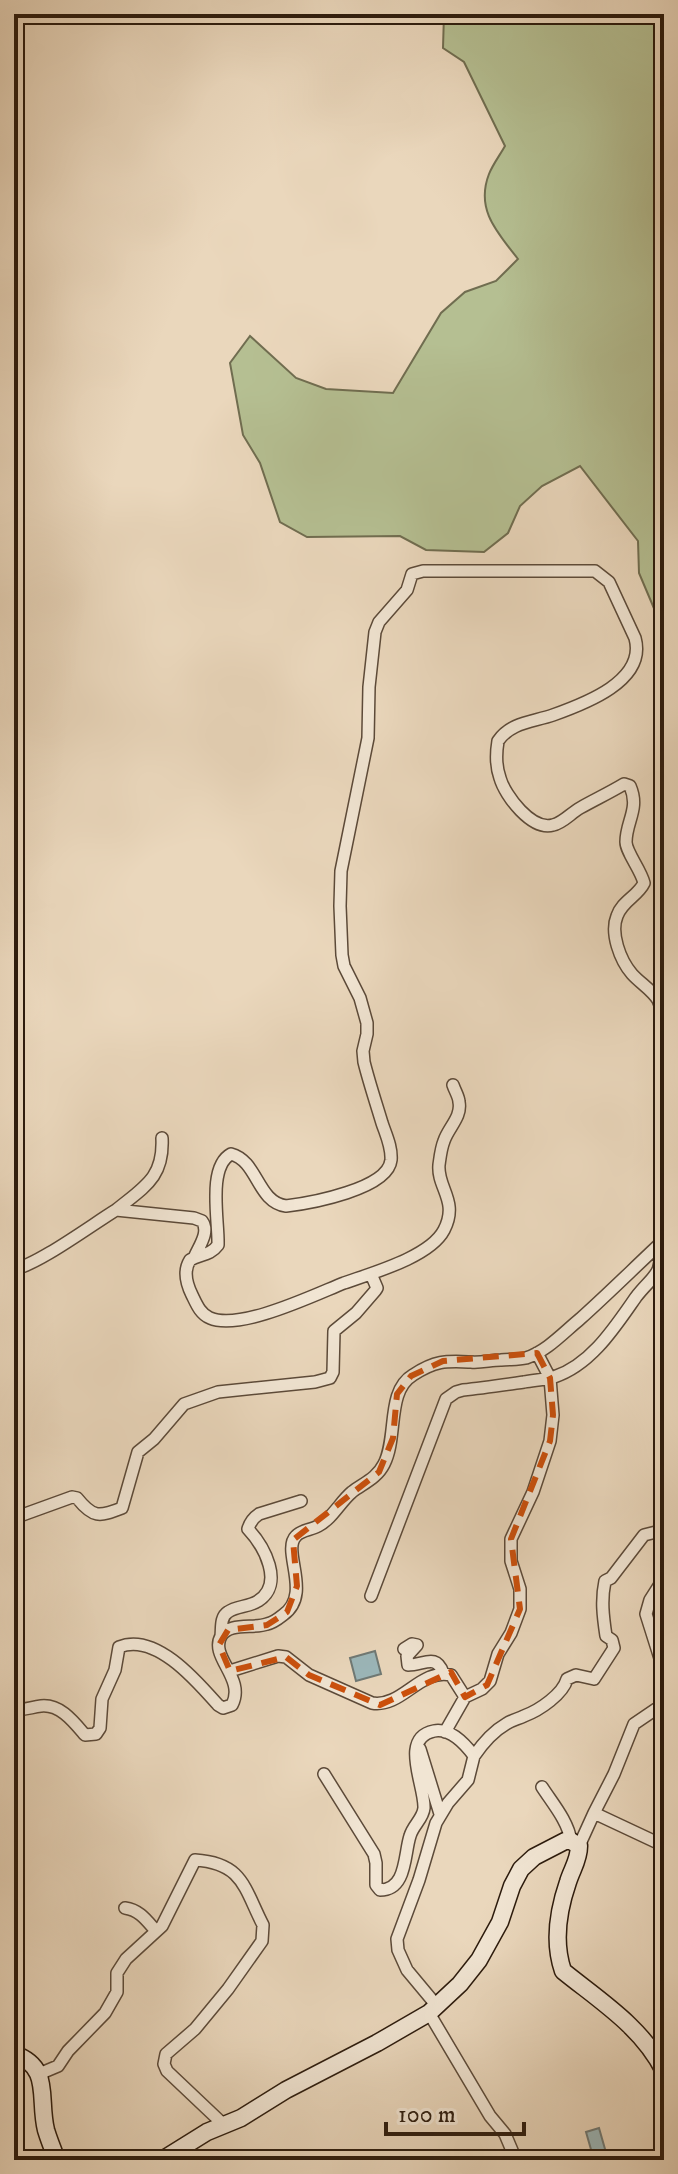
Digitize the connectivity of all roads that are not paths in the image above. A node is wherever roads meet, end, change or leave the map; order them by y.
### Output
1 (664, 1025) edge
2 (453, 1085) dead end
3 (162, 1138) dead end
4 (116, 1210) junction
5 (661, 1242) edge
6 (194, 1258) junction
7 (14, 1269) edge
8 (371, 1274) junction
9 (537, 1353) junction
10 (550, 1378) junction
11 (301, 1501) dead end
12 (14, 1518) edge
13 (664, 1530) edge
14 (664, 1578) edge
15 (371, 1596) dead end
16 (221, 1636) junction
17 (404, 1649) dead end
18 (230, 1671) junction
19 (664, 1671) edge
20 (443, 1673) junction
21 (465, 1697) junction
22 (662, 1705) edge
23 (14, 1709) edge
24 (445, 1732) junction
25 (418, 1741) junction
26 (474, 1756) junction
27 (324, 1774) dead end
28 (542, 1787) dead end
29 (594, 1813) junction
30 (440, 1814) junction
31 (664, 1841) edge
32 (575, 1844) junction
33 (125, 1908) dead end
34 (156, 1931) junction
35 (433, 2010) junction
36 (14, 2054) edge
37 (664, 2071) edge
38 (39, 2074) junction
39 (224, 2125) junction
40 (57, 2160) edge
41 (162, 2160) edge
42 (516, 2160) edge

1 - 6 street
2 - 8 street
3 - 4 street
4 - 6 street
4 - 7 street
5 - 9 street
5 - 10 street
6 - 8 street
8 - 12 street
9 - 10 street
9 - 16 street
10 - 15 street
10 - 21 street
11 - 16 street
13 - 26 street
14 - 19 street
16 - 18 street
17 - 20 street
18 - 20 street
18 - 23 street
20 - 21 street
21 - 24 street
22 - 29 street
24 - 25 street
24 - 26 street
25 - 27 street
25 - 30 street
26 - 30 street
28 - 32 street
29 - 31 street
29 - 32 street
30 - 35 street
32 - 35 street
32 - 37 street
33 - 34 street
34 - 38 street
34 - 39 street
35 - 39 street
35 - 42 street
36 - 38 street
38 - 40 street
39 - 41 street

